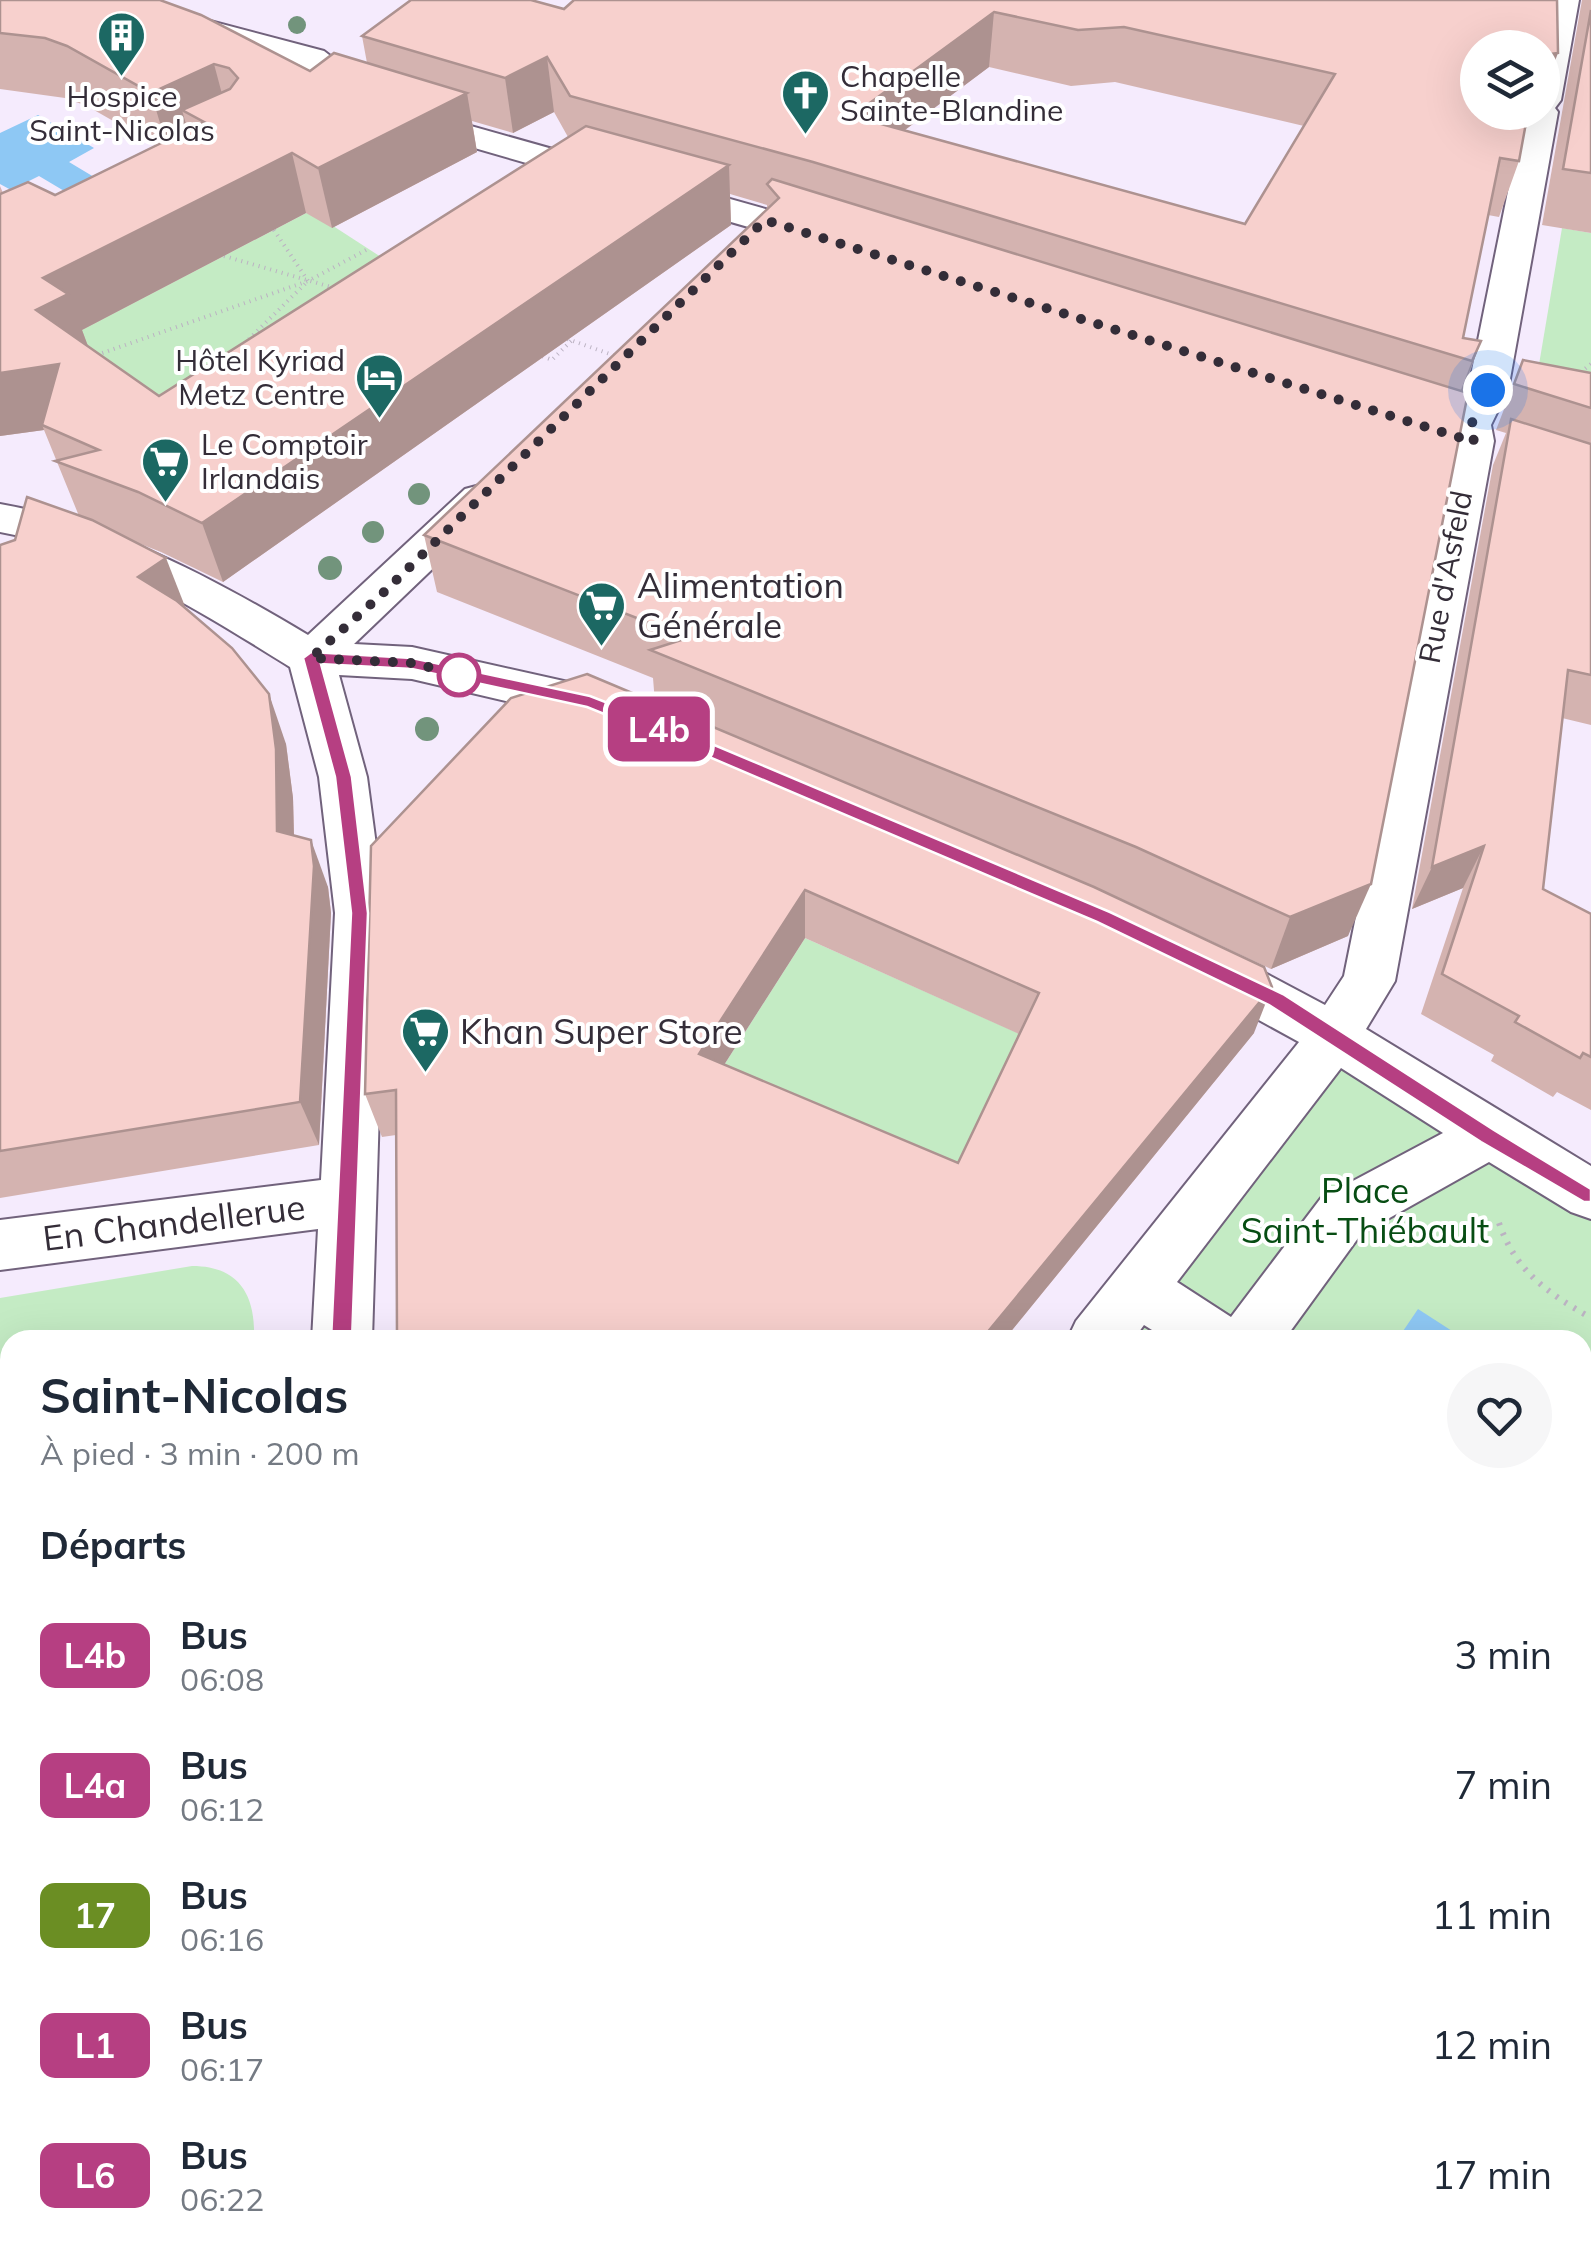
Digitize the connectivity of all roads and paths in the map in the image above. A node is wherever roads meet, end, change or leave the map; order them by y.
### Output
1 (93, 0) edge
2 (1563, 0) edge
3 (1557, 30) edge
4 (361, 46) dead end
5 (348, 91) junction
6 (1538, 130) edge
7 (274, 230) dead end
8 (854, 246) edge
9 (368, 249) dead end
10 (224, 256) dead end
11 (308, 281) junction
12 (341, 290) edge
13 (554, 334) edge
14 (572, 340) junction
15 (243, 345) edge
16 (534, 353) edge
17 (624, 359) edge
18 (76, 362) edge
19 (1591, 364) edge
20 (1568, 383) edge
21 (510, 470) edge
22 (0, 518) edge
23 (311, 658) junction
24 (642, 722) edge
25 (1155, 942) edge
26 (1334, 1036) junction
27 (1488, 1136) junction
28 (1591, 1196) edge
29 (348, 1200) junction
30 (0, 1245) edge
31 (1138, 1288) junction
32 (1591, 1318) edge
33 (342, 1330) edge
34 (1105, 1330) edge
35 (1202, 1330) edge
36 (1257, 1330) edge

1 - 5 street
2 - 3 street, Rue d'Asfeld
4 - 5 street
5 - 8 street
6 - 26 street, Rue d'Asfeld
7 - 11 path
9 - 11 path
10 - 11 path
11 - 12 path
11 - 15 path
11 - 18 path
13 - 14 path
14 - 16 path
14 - 17 path
19 - 20 path
21 - 23 street
22 - 23 street
23 - 24 street
23 - 29 street
25 - 26 street
26 - 27 street
26 - 31 street
27 - 28 street
27 - 32 path
27 - 36 street
29 - 30 street, En Chandellerue
29 - 33 street
31 - 34 street
31 - 35 street

